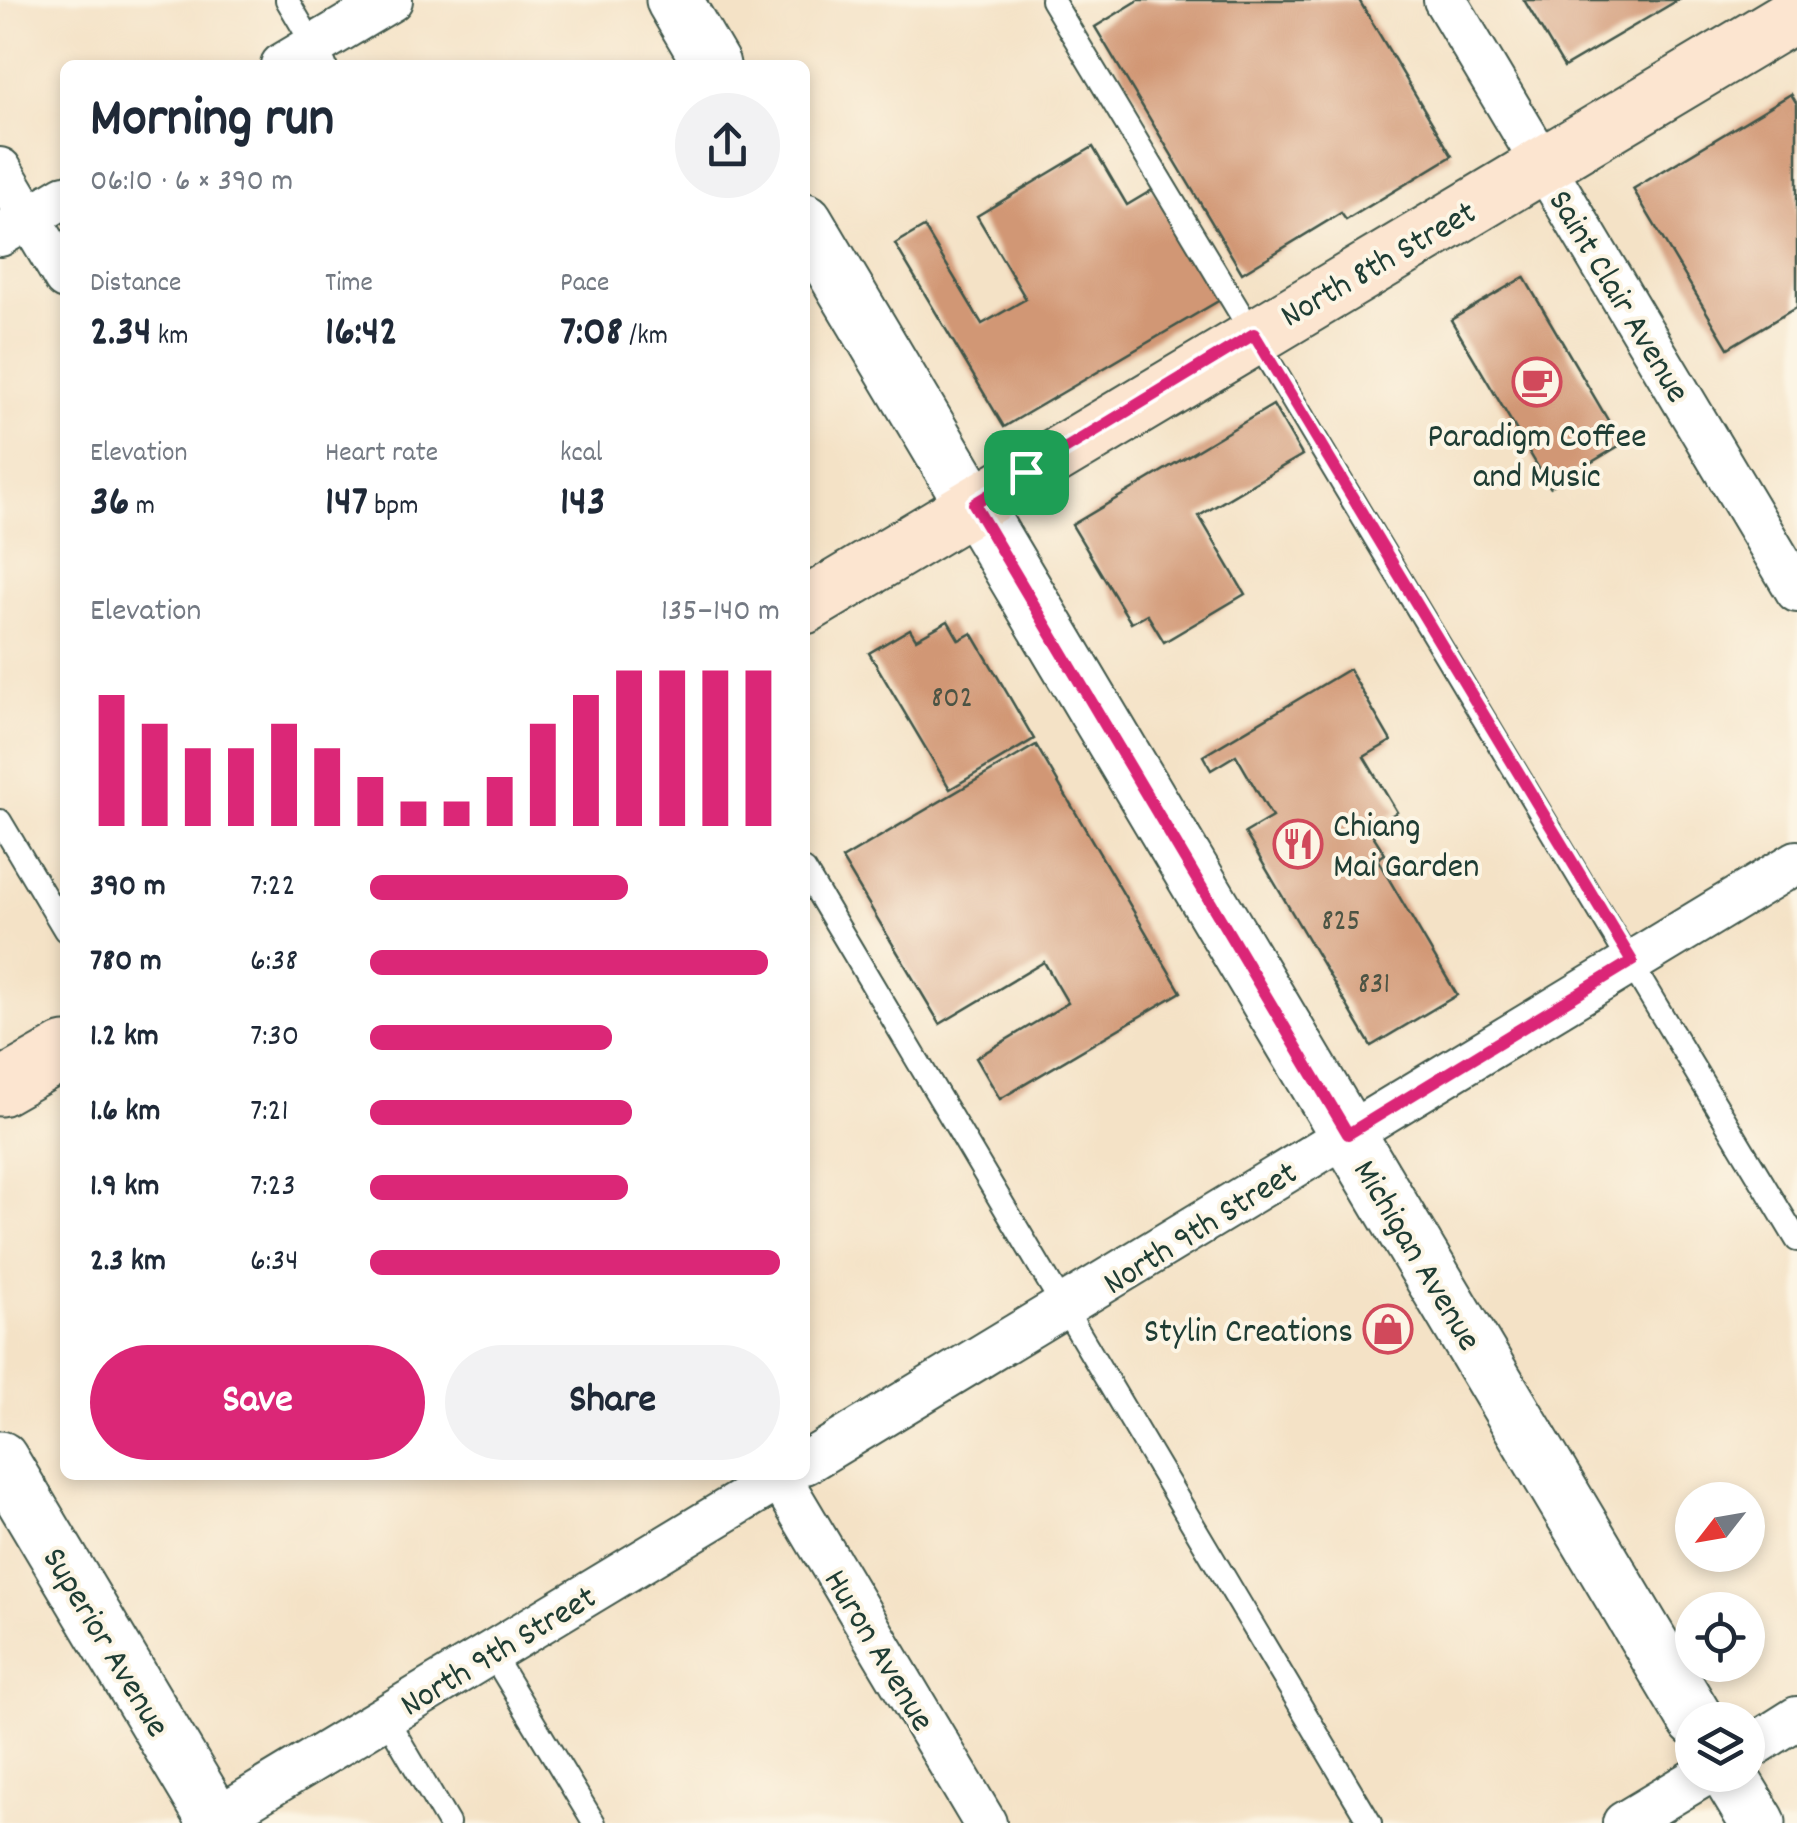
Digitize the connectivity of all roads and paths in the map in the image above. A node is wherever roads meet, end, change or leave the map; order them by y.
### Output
1 (286, 0) edge
2 (390, 0) edge
3 (674, 0) edge
4 (1052, 0) edge
5 (1445, 0) edge
6 (1797, 13) edge
7 (307, 59) edge
8 (709, 60) edge
9 (1543, 164) junction
10 (0, 169) edge
11 (60, 199) edge
12 (14, 226) edge
13 (810, 229) edge
14 (60, 273) edge
15 (1254, 334) junction
16 (974, 504) junction
17 (1797, 591) edge
18 (810, 603) edge
19 (0, 821) edge
20 (1797, 862) edge
21 (810, 880) edge
22 (60, 922) edge
23 (1632, 961) junction
24 (60, 1053) edge
25 (0, 1088) edge
26 (1348, 1134) junction
27 (1797, 1240) edge
28 (1066, 1308) junction
29 (0, 1459) edge
30 (810, 1459) edge
31 (775, 1480) edge
32 (791, 1480) edge
33 (491, 1652) junction
34 (1685, 1702) edge
35 (385, 1716) junction
36 (1797, 1718) edge
37 (1765, 1738) edge
38 (1676, 1792) edge
39 (1739, 1792) edge
40 (213, 1822) edge
41 (448, 1823) edge
42 (594, 1823) edge
43 (985, 1823) edge
44 (1370, 1823) edge
45 (1624, 1823) edge
46 (1758, 1823) edge

1 - 7 lane
2 - 7 street
3 - 8 street
4 - 15 lane
5 - 9 street, Saint Clair Avenue
6 - 9 main road, North 8th Street
9 - 15 main road, North 8th Street
9 - 17 street, Saint Clair Avenue
10 - 12 street
11 - 12 street
12 - 14 street
13 - 16 street, Michigan Avenue
15 - 16 main road, North 8th Street
15 - 23 lane
16 - 18 main road, North 8th Street
16 - 26 street, Michigan Avenue
19 - 22 lane
20 - 23 street, North 9th Street
21 - 28 lane
23 - 26 street, North 9th Street
23 - 27 lane
24 - 25 main road
26 - 28 street, North 9th Street
26 - 34 street, Michigan Avenue
28 - 30 street, North 9th Street
28 - 44 lane
29 - 40 street, Superior Avenue
31 - 33 street, North 9th Street
32 - 43 street, Huron Avenue
33 - 35 street, North 9th Street
33 - 42 lane
35 - 40 street, North 9th Street
35 - 41 lane
36 - 37 street
38 - 45 street
39 - 46 street

